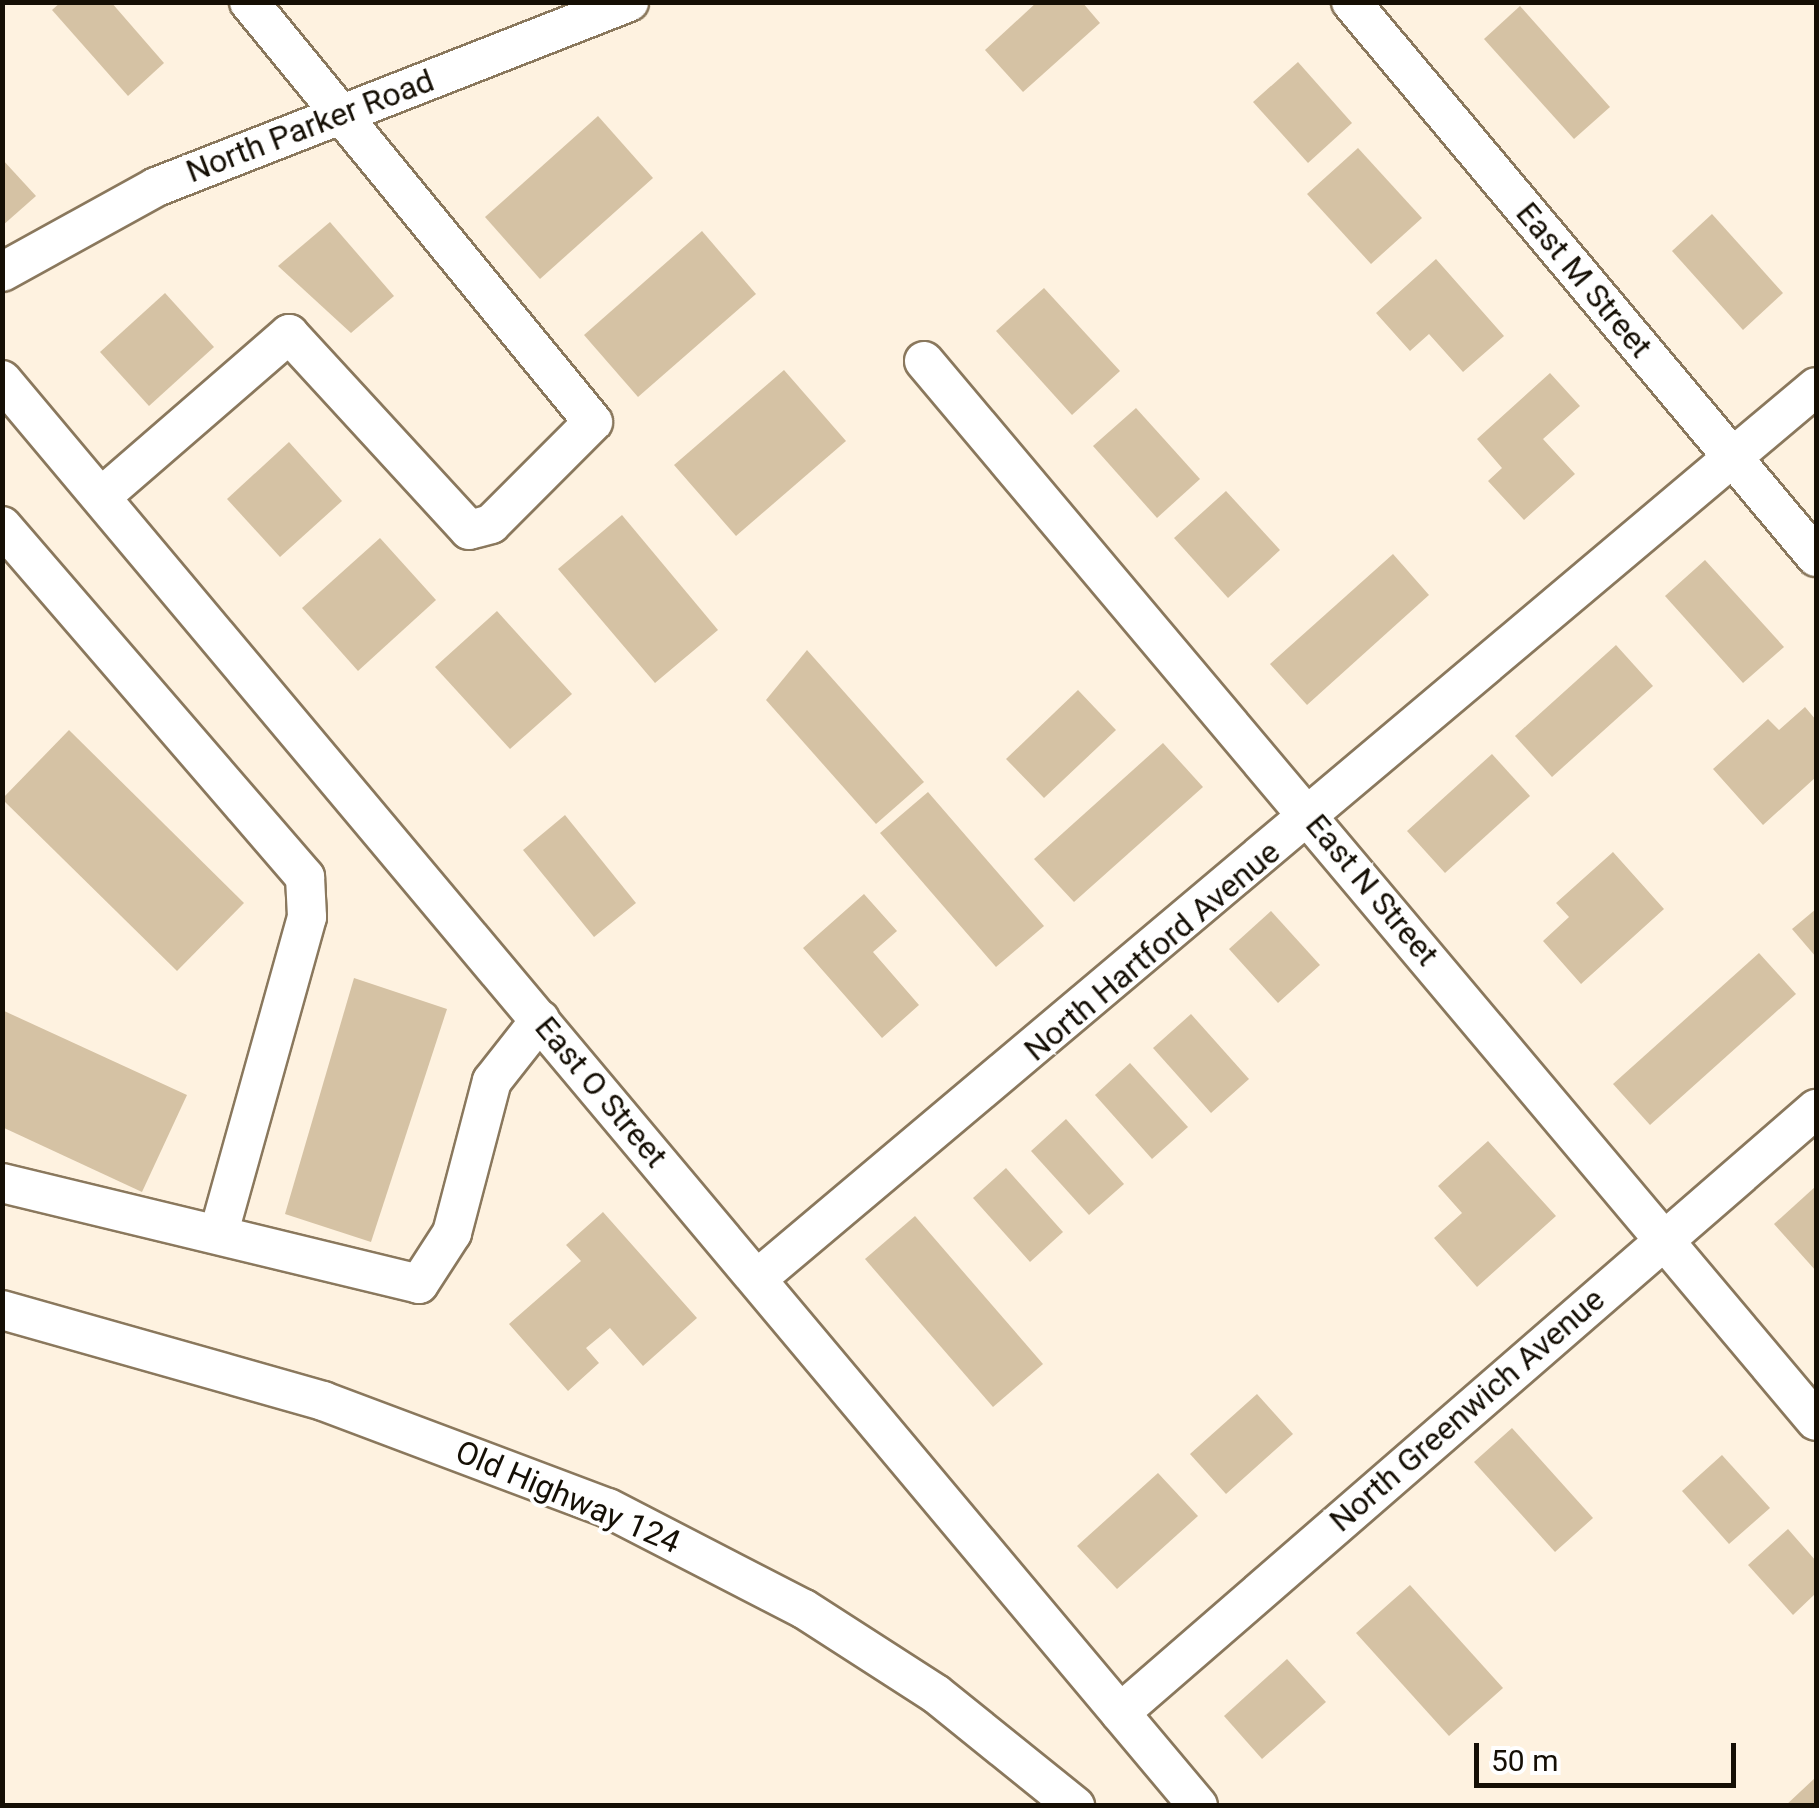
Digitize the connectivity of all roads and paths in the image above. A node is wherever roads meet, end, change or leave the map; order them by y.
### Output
1 (249, 2) edge
2 (628, 2) edge
3 (1352, 2) edge
4 (582, 10) edge
5 (336, 116) junction
6 (2, 272) edge
7 (924, 360) dead end
8 (2, 380) edge
9 (1816, 387) edge
10 (1734, 458) junction
11 (101, 497) junction
12 (2, 526) edge
13 (1816, 558) edge
14 (1312, 818) junction
15 (540, 1020) junction
16 (1816, 1109) edge
17 (2, 1183) edge
18 (219, 1233) junction
19 (1663, 1238) junction
20 (758, 1278) junction
21 (2, 1310) edge
22 (1816, 1421) edge
23 (1120, 1713) junction
24 (1075, 1806) edge
25 (1198, 1806) edge

1 - 5 street
2 - 4 street, North Parker Road
3 - 10 street, East M Street
4 - 5 street, North Parker Road
5 - 6 street, North Parker Road
5 - 11 street
7 - 14 street, East N Street
8 - 11 street, East O Street
9 - 10 street, North Hartford Avenue
10 - 13 street, East M Street
10 - 14 street, North Hartford Avenue
11 - 15 street, East O Street
12 - 18 street
14 - 19 street, East N Street
14 - 20 street, North Hartford Avenue
15 - 18 street
15 - 20 street, East O Street
16 - 19 street, North Greenwich Avenue
17 - 18 street
19 - 22 street, East N Street
19 - 23 street, North Greenwich Avenue
20 - 23 street, East O Street
21 - 24 street, Old Highway 124
23 - 25 street, East O Street

